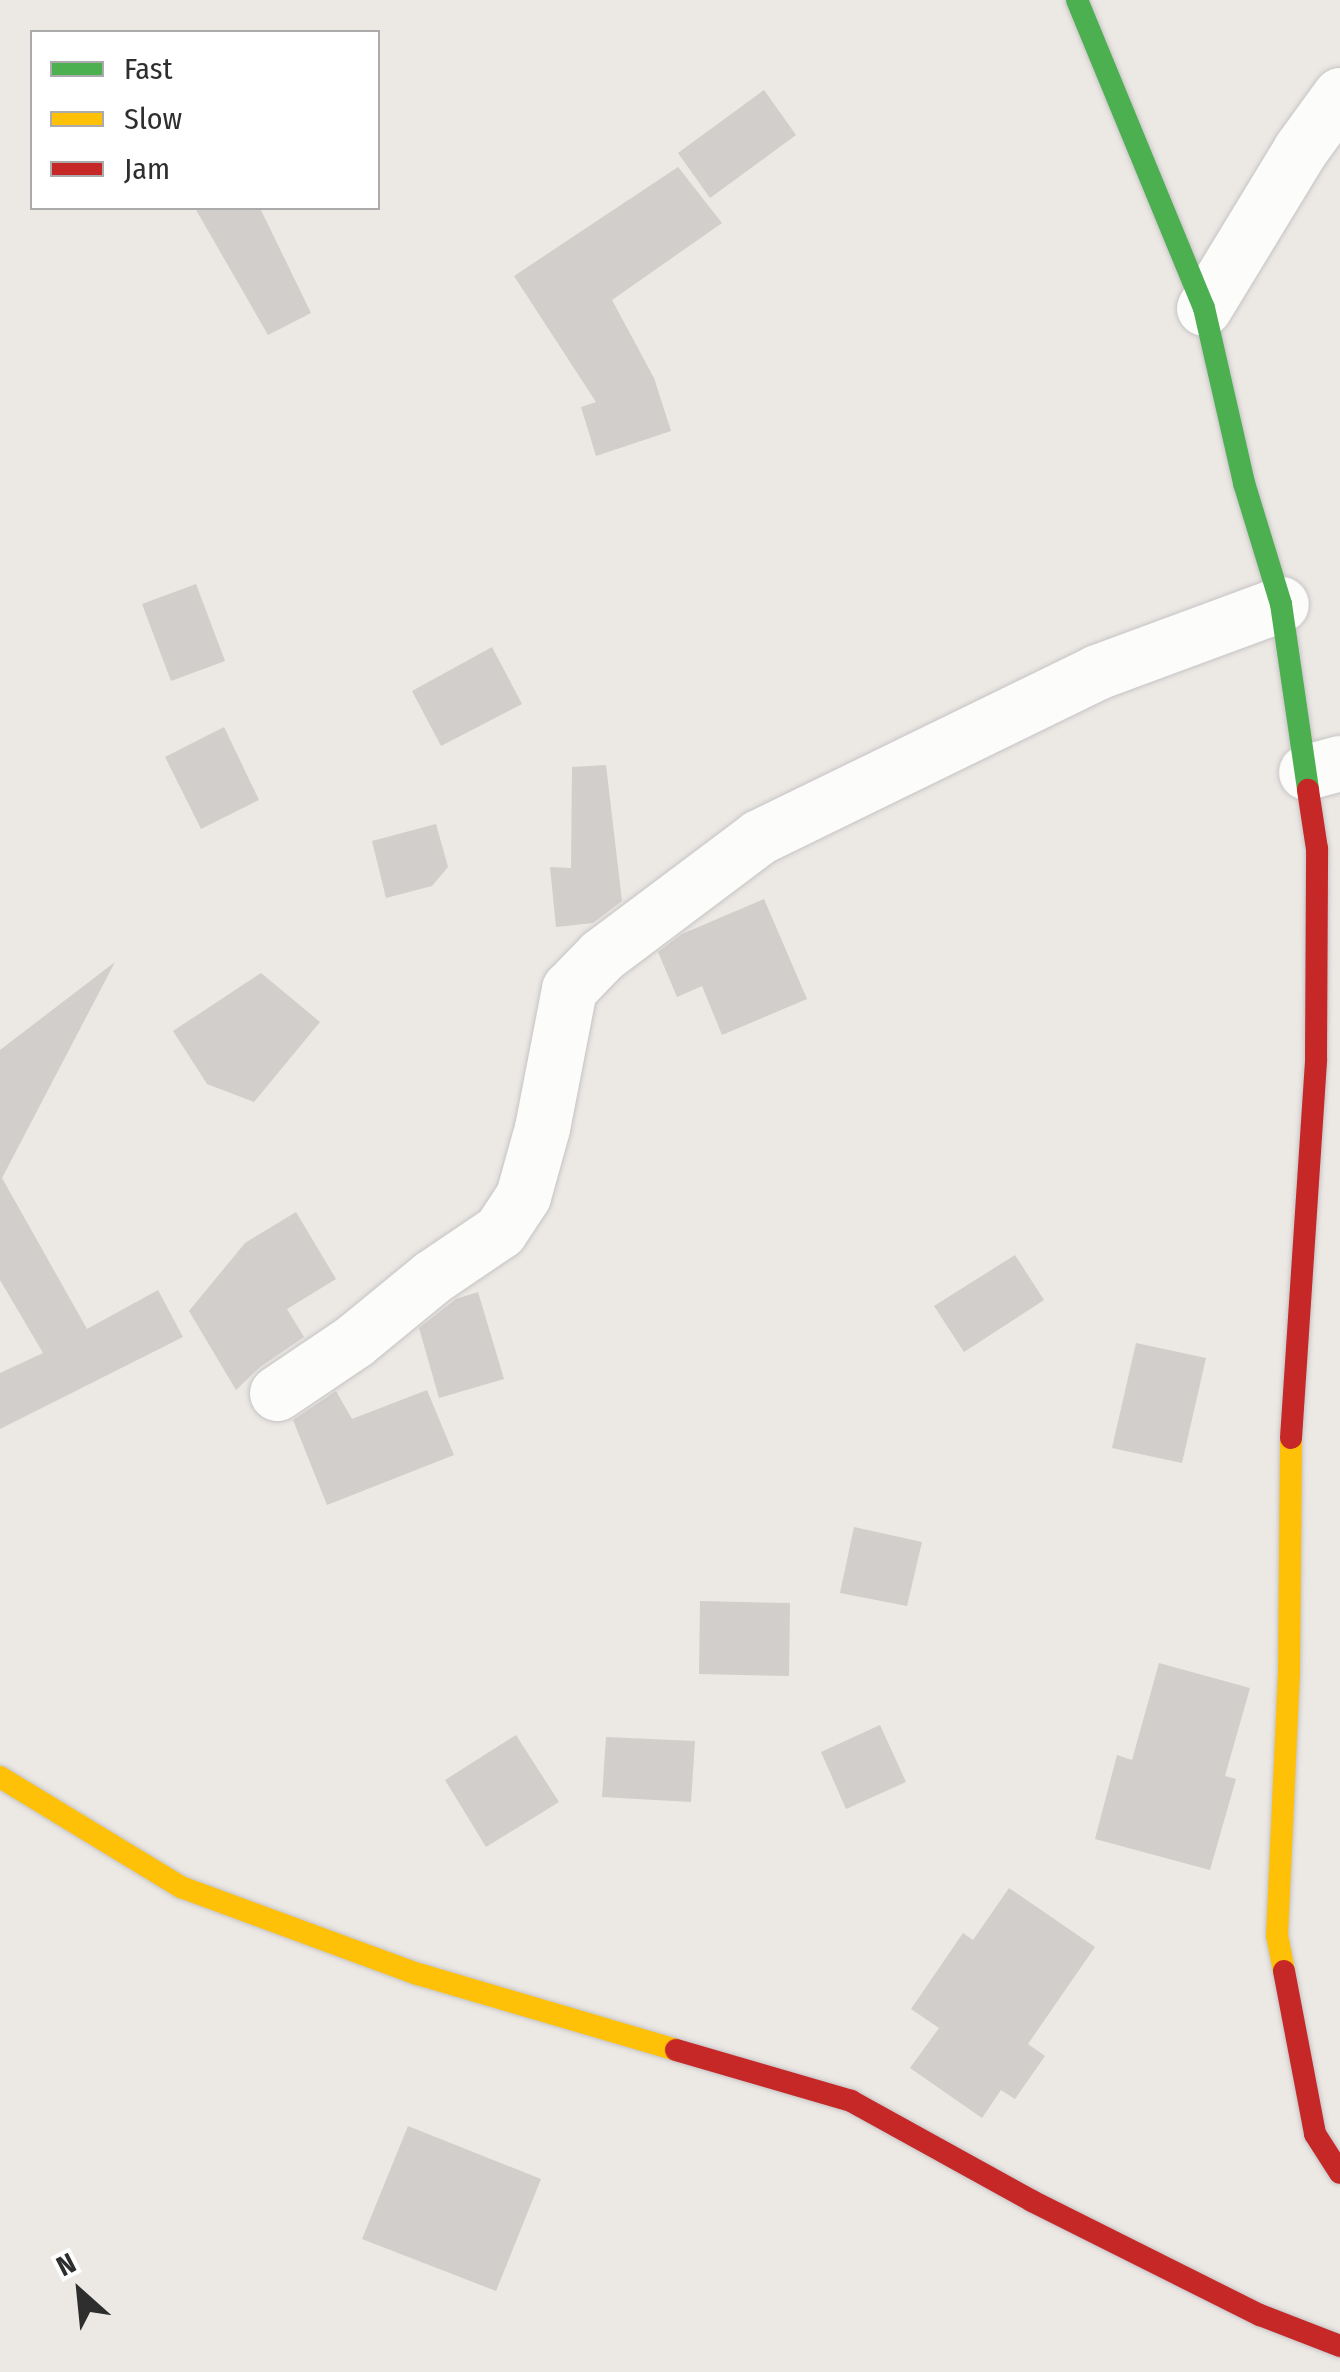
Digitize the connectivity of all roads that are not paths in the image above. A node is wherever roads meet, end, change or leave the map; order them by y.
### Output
1 (1077, 0) edge
2 (1340, 96) edge
3 (1204, 308) junction
4 (1281, 604) junction
5 (1323, 768) edge
6 (277, 1392) dead end
7 (0, 1777) edge
8 (1340, 2173) edge
9 (1340, 2346) edge

1 - 3 street
2 - 3 street
3 - 4 street
4 - 5 street
4 - 6 street
5 - 8 street
7 - 9 street

